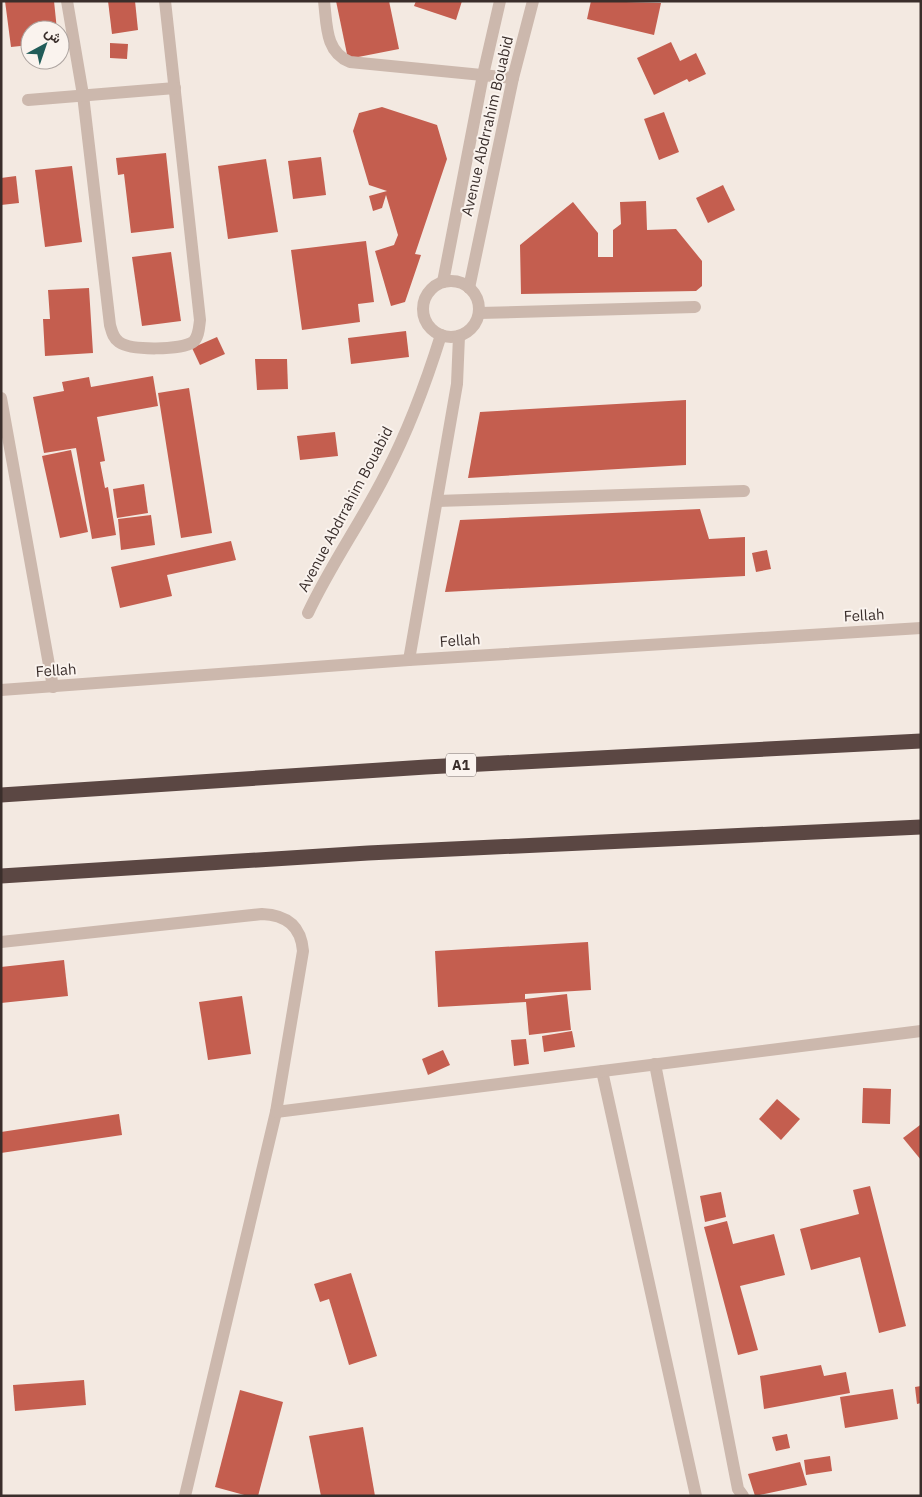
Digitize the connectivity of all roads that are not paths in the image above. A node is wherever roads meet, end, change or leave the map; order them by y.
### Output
1 (67, 1) edge
2 (165, 1) edge
3 (324, 1) edge
4 (500, 1) edge
5 (533, 1) edge
6 (483, 75) junction
7 (513, 78) junction
8 (175, 88) junction
9 (83, 95) junction
10 (28, 100) dead end
11 (443, 282) junction
12 (469, 288) junction
13 (695, 307) dead end
14 (479, 313) junction
15 (441, 335) junction
16 (459, 336) junction
17 (1, 398) edge
18 (744, 491) dead end
19 (437, 500) junction
20 (308, 613) dead end
21 (921, 628) edge
22 (409, 660) junction
23 (53, 687) junction
24 (1, 690) edge
25 (921, 742) edge
26 (1, 795) edge
27 (921, 827) edge
28 (1, 876) edge
29 (1, 942) edge
30 (921, 1031) edge
31 (655, 1064) junction
32 (602, 1071) junction
33 (276, 1112) junction
34 (185, 1496) edge
35 (696, 1496) edge
36 (743, 1496) edge

1 - 9 street
2 - 8 street
3 - 6 street
4 - 6 street, Avenue Abdrrahim Bouabid
5 - 7 street, Avenue Abdrrahim Bouabid
6 - 7 street
6 - 11 street, Avenue Abdrrahim Bouabid
7 - 12 street, Avenue Abdrrahim Bouabid
8 - 9 street
8 - 9 street
9 - 10 street
11 - 12 street
11 - 15 street
12 - 14 street
13 - 14 street
14 - 16 street
15 - 16 street
15 - 20 street, Avenue Abdrrahim Bouabid
16 - 19 street
17 - 23 street
18 - 19 street
19 - 22 street
21 - 22 street, Fellah
22 - 23 street, Fellah
23 - 24 street, Fellah
25 - 26 highway, A1
27 - 28 highway
29 - 33 street
30 - 31 street
31 - 32 street
31 - 36 street
32 - 33 street
32 - 35 street
33 - 34 street

